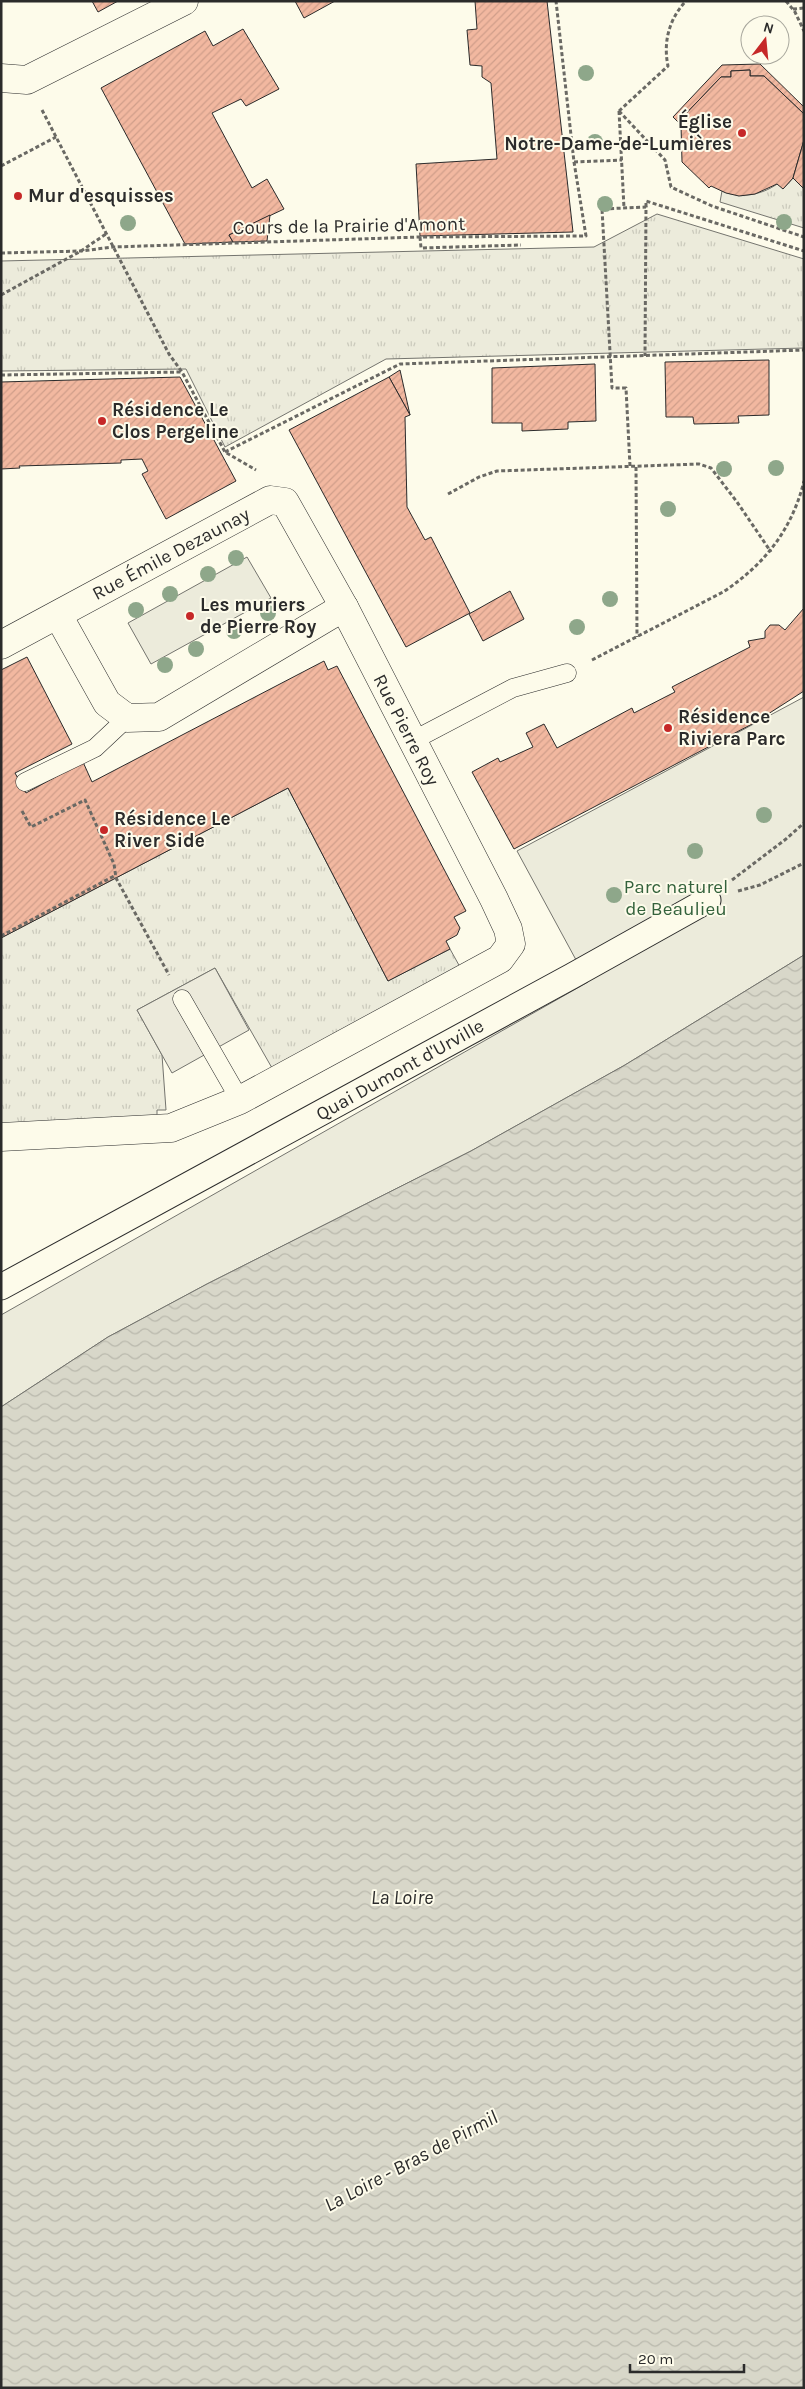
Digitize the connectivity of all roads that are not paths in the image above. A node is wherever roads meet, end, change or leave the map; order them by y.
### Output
1 (184, 1) edge
2 (14, 79) edge
3 (278, 501) joint
4 (344, 607) junction
5 (58, 615) junction
6 (1, 645) edge
7 (567, 673) road end
8 (128, 718) junction
9 (412, 741) junction
10 (25, 782) dead end
11 (708, 900) road end
12 (182, 999) road end
13 (240, 1100) junction
14 (1, 1137) edge
15 (1, 1287) edge

1 - 2 street
3 - 4 street, Rue Pierre Roy
3 - 5 street, Rue Émile Dezaunay
4 - 8 street
4 - 9 street, Rue Pierre Roy
5 - 6 street, Rue Émile Dezaunay
5 - 8 street
7 - 9 lane
8 - 10 lane
9 - 13 street, Rue Pierre Roy
11 - 15 street, Quai Dumont d'Urville
12 - 13 lane
13 - 14 street

